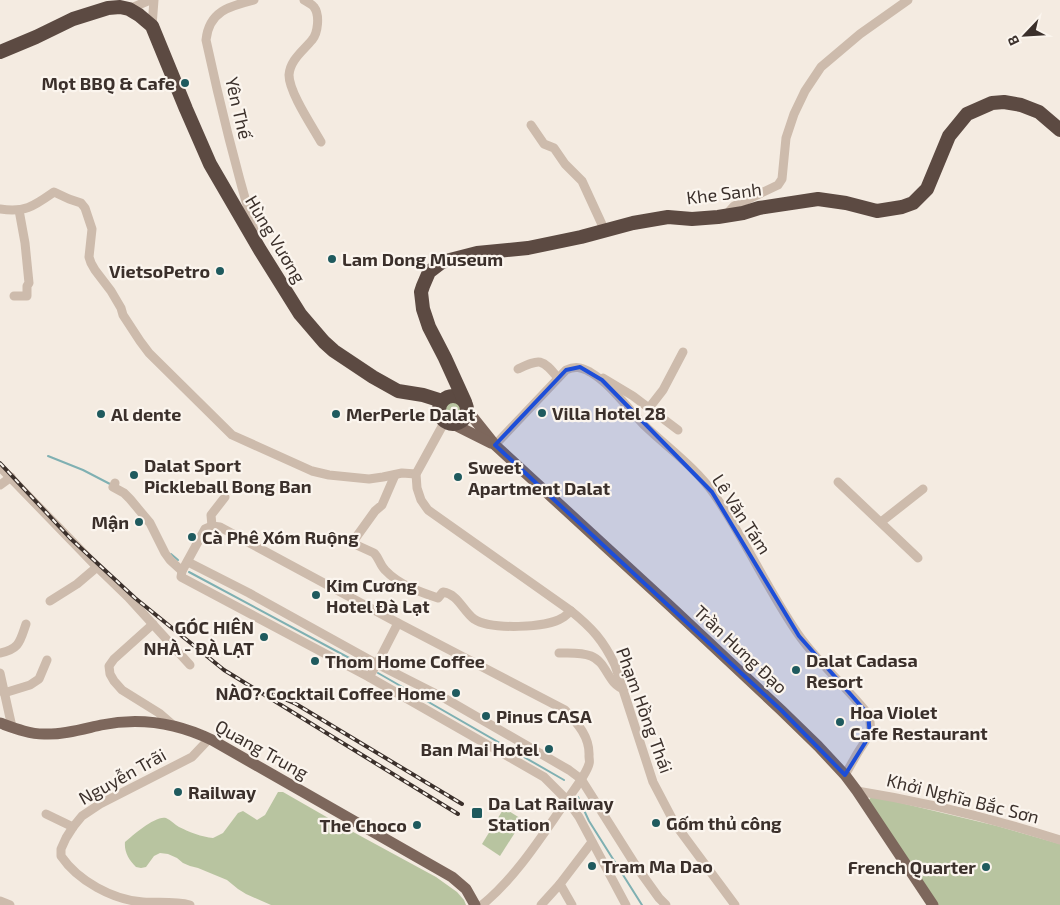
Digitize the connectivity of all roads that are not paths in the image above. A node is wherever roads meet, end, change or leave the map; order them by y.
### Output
1 (150, 0) edge
2 (154, 0) edge
3 (254, 0) edge
4 (304, 0) edge
5 (908, 0) edge
6 (129, 9) junction
7 (152, 26) junction
8 (0, 52) edge
9 (532, 125) dead end
10 (1060, 130) edge
11 (321, 142) dead end
12 (0, 209) edge
13 (19, 210) junction
14 (725, 216) junction
15 (605, 231) junction
16 (260, 250) junction
17 (14, 296) dead end
18 (683, 352) dead end
19 (445, 358) junction
20 (518, 369) dead end
21 (590, 372) junction
22 (558, 378) junction
23 (466, 406) junction
24 (649, 408) junction
25 (445, 412) junction
26 (678, 430) dead end
27 (495, 445) junction
28 (0, 467) edge
29 (416, 474) junction
30 (395, 475) junction
31 (11, 478) junction
32 (838, 482) dead end
33 (114, 484) dead end
34 (0, 485) edge
35 (923, 489) dead end
36 (225, 497) dead end
37 (881, 522) junction
38 (212, 526) junction
39 (918, 558) dead end
40 (188, 562) junction
41 (97, 567) junction
42 (182, 571) junction
43 (50, 601) dead end
44 (571, 611) junction
45 (398, 623) junction
46 (26, 624) dead end
47 (153, 624) junction
48 (0, 653) edge
49 (559, 653) dead end
50 (47, 660) dead end
51 (377, 664) junction
52 (190, 665) dead end
53 (0, 673) edge
54 (369, 677) junction
55 (624, 689) junction
56 (4, 693) junction
57 (0, 723) edge
58 (174, 726) junction
59 (12, 727) junction
60 (209, 738) junction
61 (846, 776) junction
62 (581, 779) junction
63 (857, 791) junction
64 (567, 800) junction
65 (46, 814) dead end
66 (73, 827) junction
67 (1060, 840) edge
68 (592, 842) junction
69 (560, 884) junction
70 (0, 901) edge
71 (10, 905) edge
72 (190, 905) edge
73 (475, 905) edge
74 (482, 905) edge
75 (541, 905) edge
76 (572, 905) edge
77 (626, 905) edge
78 (666, 905) edge
79 (735, 905) edge
80 (933, 905) edge

1 - 6 street
2 - 7 street
3 - 16 street, Yên Thế
4 - 11 street
5 - 14 street
6 - 7 highway
6 - 8 highway
7 - 16 highway, Hùng Vương
9 - 15 street
10 - 14 highway, Khe Sanh
12 - 13 street
13 - 17 street
13 - 30 street
14 - 15 highway, Khe Sanh
15 - 19 highway, Khe Sanh
16 - 25 highway, Hùng Vương
18 - 24 street
19 - 23 highway, Khe Sanh
19 - 25 highway, Khe Sanh
20 - 22 street
21 - 22 street
21 - 24 street
21 - 61 street, Lê Văn Tám
22 - 27 street
23 - 25 highway
23 - 25 highway, Hùng Vương
23 - 27 main road, Trần Hưng Đạo
24 - 26 street
25 - 27 main road, Trần Hưng Đạo
25 - 29 street
27 - 61 main road, Trần Hưng Đạo
28 - 31 street
29 - 30 street
29 - 44 street, Phạm Hồng Thái
30 - 44 street
31 - 34 street
31 - 41 street
32 - 37 street
33 - 42 street
35 - 37 street
36 - 38 street
37 - 39 street
38 - 40 street
38 - 45 street
40 - 42 street
40 - 51 street
41 - 43 street
41 - 47 street
42 - 54 street
44 - 55 street, Phạm Hồng Thái
45 - 51 street
45 - 62 street
46 - 48 street
47 - 52 street
47 - 58 street
49 - 55 street
50 - 56 street
51 - 54 street
51 - 62 street
53 - 56 street
54 - 64 street
55 - 79 street, Phạm Hồng Thái
56 - 59 street
57 - 59 main road, Quang Trung
58 - 59 main road, Quang Trung
58 - 60 main road, Quang Trung
60 - 66 street, Nguyễn Trãi
60 - 73 main road, Quang Trung
61 - 63 main road, Trần Hưng Đạo
62 - 64 street
62 - 78 street
63 - 67 street, Khởi Nghĩa Bắc Sơn
63 - 80 main road, Trần Hưng Đạo
64 - 68 street
64 - 74 street
65 - 66 street
66 - 72 street, Nguyễn Trãi
68 - 69 street
68 - 77 street
69 - 75 street
69 - 76 street
70 - 71 street

